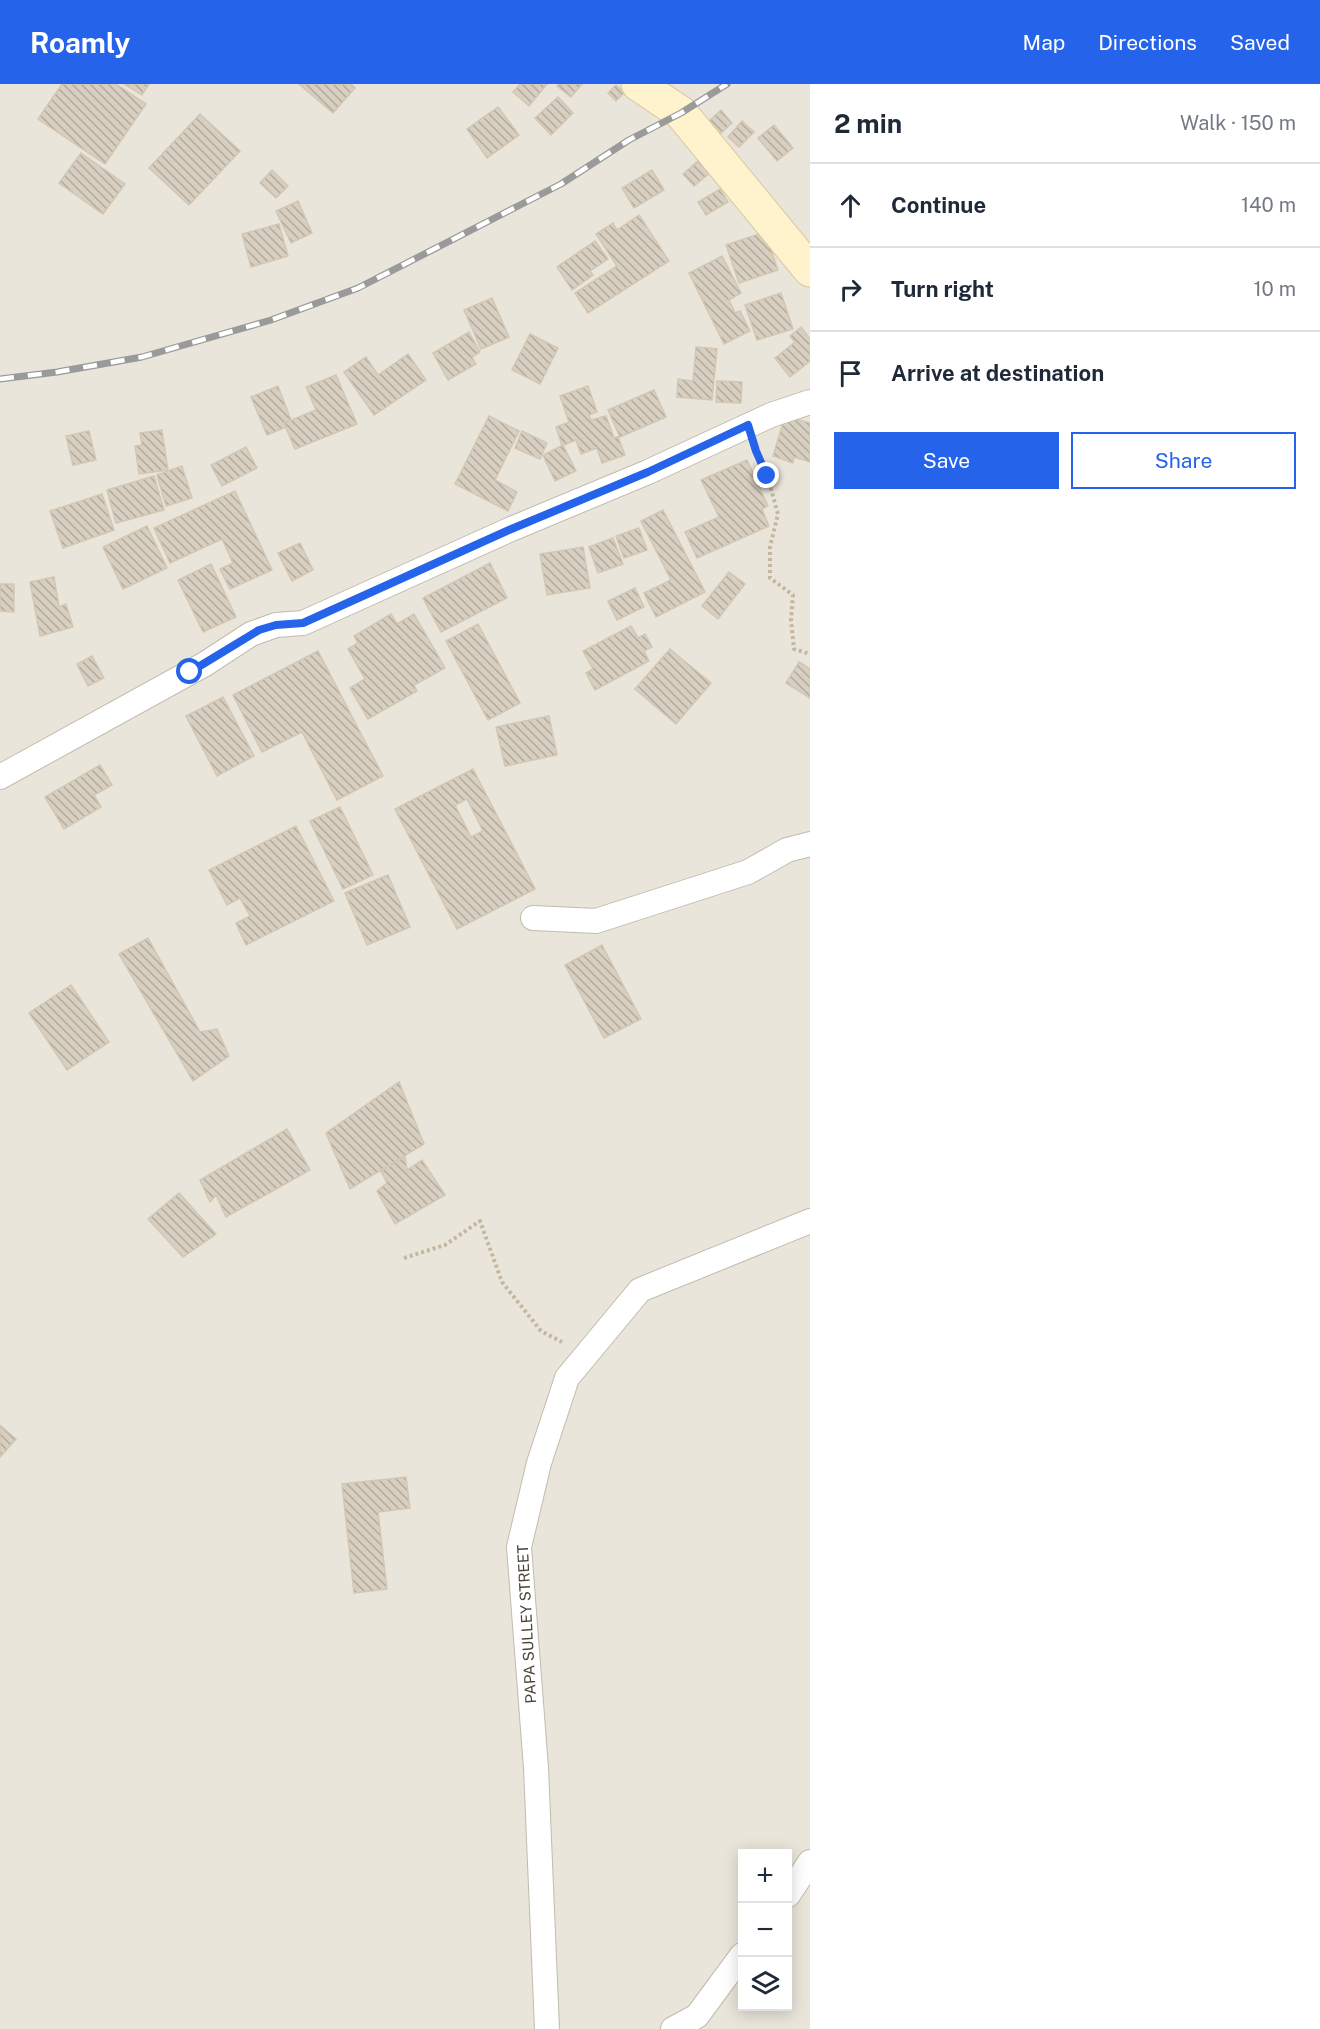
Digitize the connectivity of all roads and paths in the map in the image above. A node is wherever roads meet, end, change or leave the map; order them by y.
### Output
1 (638, 84) edge
2 (810, 270) edge
3 (810, 402) edge
4 (748, 425) junction
5 (810, 654) edge
6 (0, 777) edge
7 (810, 844) edge
8 (533, 918) dead end
9 (810, 1221) edge
10 (404, 1258) dead end
11 (587, 1354) junction
12 (810, 1862) edge
13 (792, 1889) edge
14 (741, 1957) edge
15 (548, 2029) edge
16 (673, 2029) edge

1 - 2 street
3 - 4 street
4 - 5 path
4 - 6 street
7 - 8 street
9 - 11 street, PAPA SULLEY STREET
10 - 11 path
11 - 15 street, PAPA SULLEY STREET
12 - 13 street
14 - 16 street

